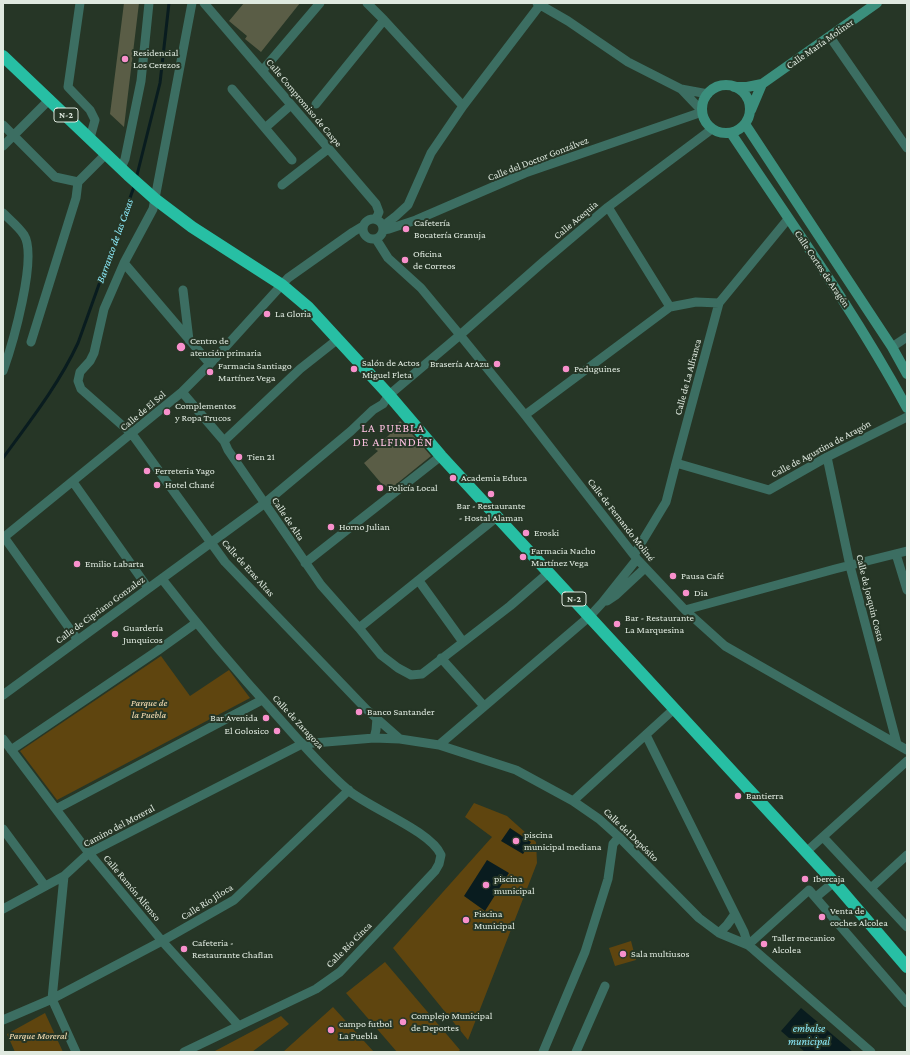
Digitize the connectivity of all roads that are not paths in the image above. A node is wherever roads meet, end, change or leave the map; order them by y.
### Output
1 (80, 3) edge
2 (150, 3) edge
3 (192, 3) edge
4 (204, 3) edge
5 (320, 3) edge
6 (367, 3) edge
7 (877, 3) edge
8 (538, 4) edge
9 (384, 20) junction
10 (830, 37) junction
11 (3, 56) edge
12 (262, 71) junction
13 (762, 84) junction
14 (734, 87) junction
15 (232, 89) dead end
16 (681, 89) junction
17 (708, 94) junction
18 (50, 100) junction
19 (316, 104) dead end
20 (291, 105) junction
21 (463, 106) junction
22 (750, 110) junction
23 (702, 111) junction
24 (745, 124) junction
25 (3, 125) edge
26 (265, 128) junction
27 (712, 129) junction
28 (730, 133) junction
29 (14, 135) junction
30 (90, 138) junction
31 (3, 146) edge
32 (907, 148) edge
33 (328, 149) junction
34 (106, 154) junction
35 (292, 160) dead end
36 (124, 171) junction
37 (78, 182) junction
38 (282, 184) dead end
39 (151, 195) junction
40 (408, 205) junction
41 (608, 208) junction
42 (3, 213) edge
43 (788, 219) junction
44 (416, 220) junction
45 (381, 225) junction
46 (363, 226) junction
47 (376, 239) junction
48 (124, 263) junction
49 (282, 285) junction
50 (183, 290) dead end
51 (719, 303) junction
52 (670, 307) junction
53 (460, 335) junction
54 (907, 337) edge
55 (338, 339) junction
56 (189, 340) junction
57 (31, 342) dead end
58 (892, 347) junction
59 (210, 364) junction
60 (3, 371) edge
61 (907, 374) edge
62 (182, 392) junction
63 (389, 395) junction
64 (907, 408) edge
65 (525, 415) junction
66 (907, 417) edge
67 (132, 434) junction
68 (224, 442) junction
69 (441, 456) junction
70 (826, 457) junction
71 (676, 463) junction
72 (73, 482) junction
73 (265, 504) junction
74 (497, 517) junction
75 (4, 538) edge
76 (210, 543) junction
77 (907, 551) edge
78 (896, 554) junction
79 (635, 557) junction
80 (305, 563) junction
81 (850, 566) junction
82 (645, 568) junction
83 (552, 575) junction
84 (162, 579) junction
85 (419, 581) junction
86 (148, 588) junction
87 (907, 590) edge
88 (602, 603) junction
89 (685, 610) junction
90 (590, 616) junction
91 (196, 623) junction
92 (359, 628) junction
93 (78, 639) junction
94 (463, 642) junction
95 (441, 658) junction
96 (3, 695) edge
97 (262, 700) junction
98 (484, 706) junction
99 (674, 709) junction
100 (377, 718) junction
101 (646, 735) junction
102 (374, 738) junction
103 (400, 739) junction
104 (6, 744) edge
105 (302, 744) junction
106 (896, 744) junction
107 (439, 745) junction
108 (907, 750) edge
109 (907, 761) edge
110 (349, 790) junction
111 (573, 801) junction
112 (56, 809) junction
113 (3, 829) edge
114 (619, 837) junction
115 (822, 837) junction
116 (806, 852) junction
117 (89, 853) junction
118 (907, 855) edge
119 (441, 856) joint
120 (64, 876) junction
121 (834, 882) junction
122 (45, 886) junction
123 (871, 888) junction
124 (816, 897) junction
125 (3, 909) edge
126 (735, 914) junction
127 (907, 927) edge
128 (719, 932) junction
129 (162, 941) junction
130 (748, 945) junction
131 (907, 967) edge
132 (605, 986) dead end
133 (52, 999) junction
134 (907, 1003) edge
135 (3, 1020) edge
136 (239, 1026) junction
137 (76, 1052) edge
138 (184, 1052) edge
139 (543, 1052) edge
140 (576, 1052) edge
141 (870, 1052) edge

1 - 30 street
2 - 36 street
3 - 39 street
4 - 12 street, Calle Compromiso de Caspe
5 - 12 street
6 - 9 street
7 - 10 street, Calle María Moliner
8 - 16 street
8 - 21 street
9 - 19 street
9 - 21 street
10 - 13 street, Calle María Moliner
10 - 32 street
11 - 18 highway, N-2
12 - 20 street, Calle Compromiso de Caspe
13 - 14 street, Calle María Moliner
13 - 22 street
14 - 17 street
14 - 22 street
15 - 26 street
16 - 17 street
16 - 23 street
17 - 23 street
18 - 29 street
18 - 30 highway, N-2
20 - 26 street
20 - 33 street, Calle Compromiso de Caspe
21 - 40 street
22 - 24 street
23 - 27 street
23 - 44 street, Calle del Doctor Gonzálvez
24 - 28 street
24 - 58 street, Calle Cortes de Aragón
25 - 29 street
26 - 35 street
27 - 28 street
27 - 41 street, Calle Acequia
28 - 43 street, Calle Cortes de Aragón
29 - 31 street
29 - 37 street
30 - 34 highway, N-2
33 - 38 street
33 - 45 street, Calle Compromiso de Caspe
34 - 36 highway, N-2
34 - 37 street
36 - 39 highway, N-2
37 - 57 street
39 - 48 street
39 - 49 highway, N-2
40 - 44 street
40 - 45 street
41 - 52 street
41 - 53 street, Calle Acequia
42 - 60 street
43 - 51 street, Calle de La Alfranca
43 - 64 street, Calle Cortes de Aragón
44 - 45 street, Calle del Doctor Gonzálvez
45 - 46 street
45 - 47 street
46 - 47 street
46 - 49 street
47 - 53 street, Calle de Fernando Moliné
48 - 56 street
48 - 67 street, Calle de Eras Altas
49 - 55 highway, N-2
49 - 59 street, Calle de El Sol
50 - 56 street
51 - 52 street
51 - 71 street, Calle de La Alfranca
52 - 65 street
53 - 63 street, Calle Acequia
53 - 65 street, Calle de Fernando Moliné
54 - 58 street
55 - 63 highway, N-2
55 - 68 street
56 - 59 street
58 - 61 street, Calle Cortes de Aragón
59 - 62 street, Calle de El Sol
62 - 67 street, Calle de El Sol
62 - 68 street, Calle de Alta
63 - 69 highway, N-2
63 - 73 street, Calle de Cipriano Gonzalez
65 - 79 street, Calle de Fernando Moliné
66 - 70 street, Calle de Agustina de Aragón
67 - 72 street, Calle de El Sol
67 - 76 street, Calle de Eras Altas
68 - 73 street, Calle de Alta
69 - 74 highway, N-2
69 - 80 street
70 - 71 street, Calle de Agustina de Aragón
70 - 81 street, Calle de Joaquin Costa
71 - 79 street, Calle de La Alfranca
72 - 75 street, Calle de El Sol
72 - 86 street
73 - 76 street, Calle de Cipriano Gonzalez
73 - 80 street, Calle de Alta
74 - 83 highway, N-2
74 - 85 street
75 - 93 street
76 - 84 street, Calle de Cipriano Gonzalez
76 - 100 street, Calle de Eras Altas
77 - 78 street
78 - 81 street
78 - 87 street
79 - 82 street, Calle de Fernando Moliné
79 - 88 street, Calle de La Alfranca
80 - 92 street, Calle de Alta
81 - 89 street
81 - 106 street, Calle de Joaquin Costa
82 - 88 street
82 - 89 street, Calle de Fernando Moliné
83 - 90 highway, N-2
83 - 94 street, Calle de Alta
84 - 86 street, Calle de Cipriano Gonzalez
84 - 91 street, Calle de Zaragoza
85 - 92 street
85 - 94 street
86 - 93 street, Calle de Cipriano Gonzalez
88 - 90 street
89 - 106 street, Calle de Fernando Moliné
90 - 98 street
90 - 99 highway, N-2
91 - 97 street, Calle de Zaragoza
91 - 104 street
92 - 95 street, Calle de Alta
93 - 96 street, Calle de Cipriano Gonzalez
94 - 95 street, Calle de Alta
95 - 98 street
97 - 105 street, Calle de Zaragoza
97 - 112 street
98 - 107 street
99 - 101 street
99 - 116 highway, N-2
100 - 102 street
100 - 103 street, Calle de Eras Altas
101 - 111 street
101 - 126 street
102 - 103 street, Calle del Depósito
102 - 105 street, Calle del Depósito
103 - 107 street, Calle del Depósito
104 - 112 street, Calle Ramón Alfonso
105 - 110 street, Calle de Zaragoza
105 - 117 street, Camino del Moreral
106 - 108 street, Calle de Fernando Moliné
107 - 111 street, Calle del Depósito
109 - 115 street
110 - 119 street, Calle de Zaragoza
110 - 129 street, Calle Río Jiloca
111 - 114 street, Calle del Depósito
112 - 117 street, Calle Ramón Alfonso
113 - 122 street
114 - 128 street, Calle del Depósito
114 - 139 street
115 - 116 street
115 - 123 street
116 - 121 highway, N-2
117 - 120 street, Camino del Moreral
117 - 129 street, Calle Ramón Alfonso
118 - 123 street
119 - 136 street, Calle Río Cinca
120 - 122 street, Camino del Moreral
120 - 133 street
121 - 124 street
121 - 131 highway, N-2
122 - 125 street, Camino del Moreral
123 - 127 street
124 - 130 street
124 - 134 street
126 - 128 street
126 - 130 street
128 - 130 street, Calle del Depósito
129 - 133 street, Calle Río Jiloca
129 - 136 street, Calle Ramón Alfonso
130 - 141 street, Calle del Depósito
132 - 140 street
133 - 135 street
133 - 137 street
136 - 138 street, Calle Río Cinca

